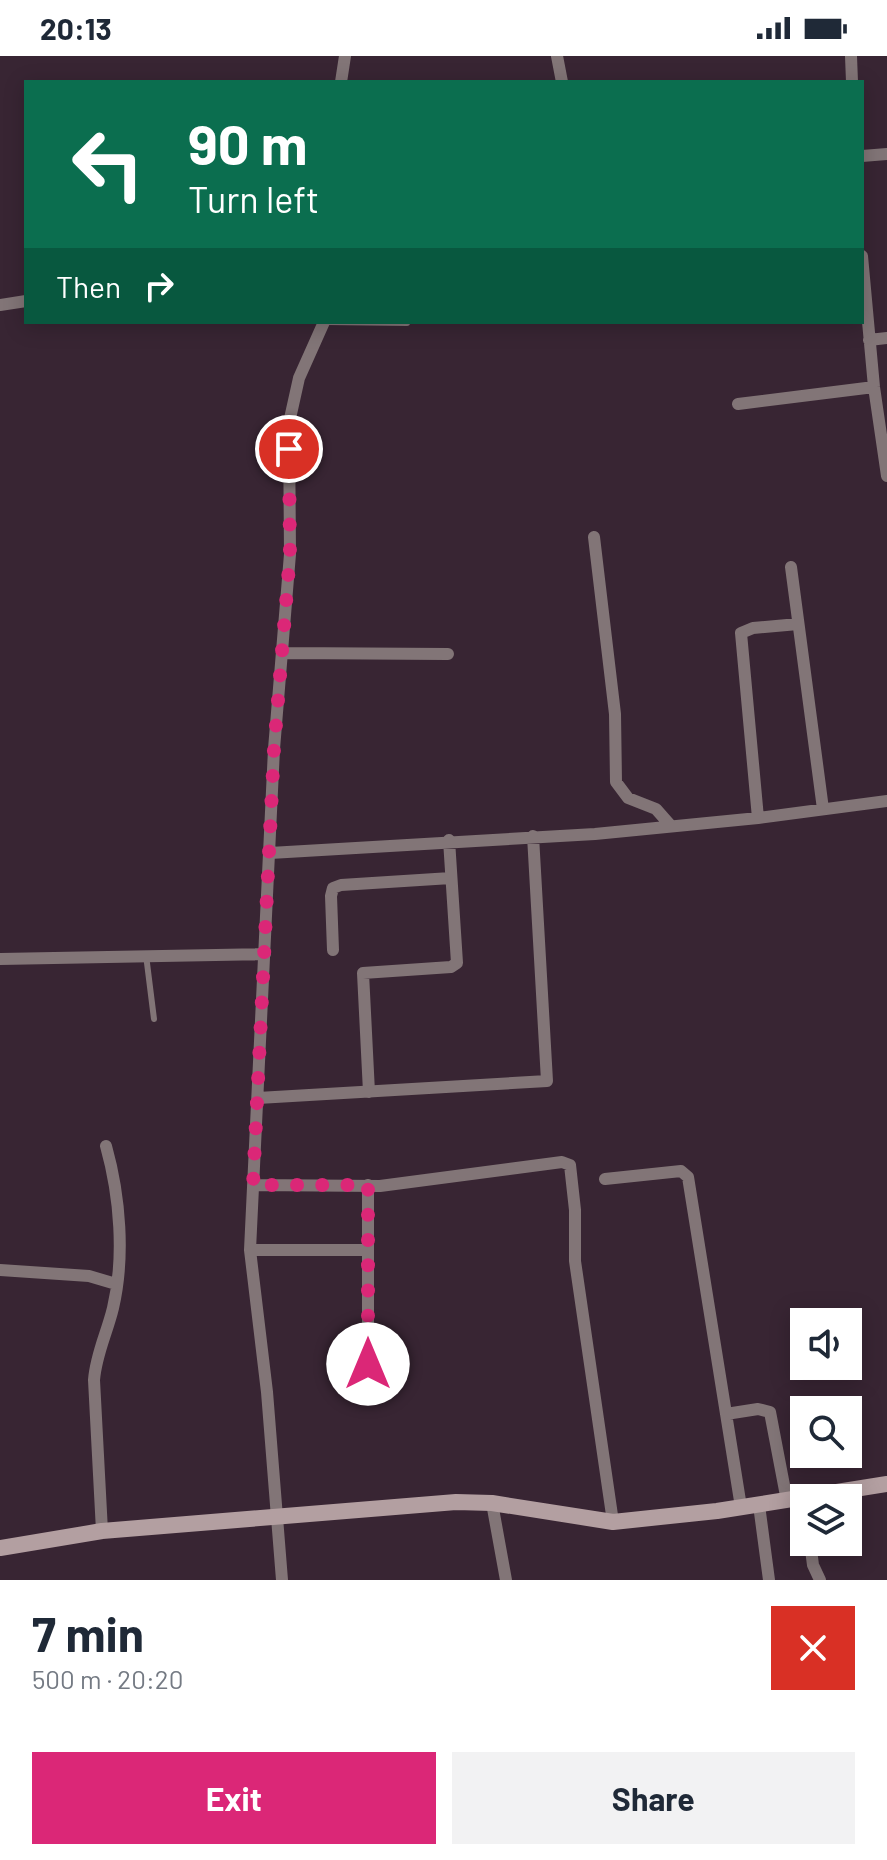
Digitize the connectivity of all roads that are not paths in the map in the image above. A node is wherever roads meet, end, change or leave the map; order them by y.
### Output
1 (345, 56) edge
2 (557, 56) edge
3 (851, 56) edge
4 (341, 80) edge
5 (562, 80) edge
6 (852, 80) edge
7 (887, 154) edge
8 (864, 156) edge
9 (864, 297) edge
10 (24, 301) edge
11 (0, 305) edge
12 (324, 324) edge
13 (887, 338) edge
14 (869, 340) junction
15 (874, 387) junction
16 (738, 404) dead end
17 (887, 476) edge
18 (594, 537) dead end
19 (791, 567) dead end
20 (798, 624) junction
21 (283, 653) junction
22 (448, 654) dead end
23 (887, 801) edge
24 (823, 809) junction
25 (758, 818) junction
26 (671, 826) junction
27 (533, 836) junction
28 (449, 840) junction
29 (270, 853) junction
30 (451, 878) junction
31 (333, 950) dead end
32 (265, 954) junction
33 (146, 955) junction
34 (0, 959) edge
35 (154, 1019) dead end
36 (369, 1092) junction
37 (258, 1098) junction
38 (106, 1146) dead end
39 (605, 1179) dead end
40 (253, 1185) junction
41 (368, 1185) junction
42 (250, 1250) junction
43 (368, 1250) junction
44 (0, 1270) edge
45 (116, 1284) junction
46 (368, 1364) dead end
47 (726, 1414) junction
48 (887, 1484) edge
49 (862, 1488) edge
50 (790, 1500) edge
51 (787, 1501) junction
52 (492, 1503) junction
53 (759, 1505) junction
54 (741, 1507) junction
55 (276, 1515) junction
56 (613, 1522) junction
57 (102, 1531) junction
58 (0, 1548) edge
59 (812, 1556) edge
60 (282, 1580) edge
61 (506, 1580) edge
62 (769, 1580) edge
63 (820, 1580) edge

1 - 4 street
2 - 5 street
3 - 6 street
7 - 8 street
9 - 14 street
10 - 11 street
12 - 21 street
13 - 14 street
14 - 15 street
15 - 16 street
15 - 17 street
18 - 26 street
19 - 20 street
20 - 24 street
20 - 25 street
21 - 22 street
21 - 29 street
23 - 24 street
24 - 25 street
25 - 26 street
26 - 27 street
27 - 28 street
27 - 36 street
28 - 29 street
28 - 30 street
29 - 32 street
30 - 31 street
30 - 36 street
32 - 33 street
32 - 37 street
33 - 34 street
33 - 35 lane
36 - 37 street
37 - 40 street
38 - 45 street
39 - 47 street
40 - 41 street
40 - 42 street
41 - 43 street
41 - 56 street
42 - 43 street
42 - 55 street
43 - 46 street
44 - 45 street
45 - 57 street
47 - 51 street
47 - 54 street
48 - 49 street
50 - 51 street
51 - 53 street
52 - 55 street
52 - 56 street
52 - 61 street
53 - 54 street
53 - 62 street
54 - 56 street
55 - 57 street
55 - 60 street
57 - 58 street
59 - 63 street

